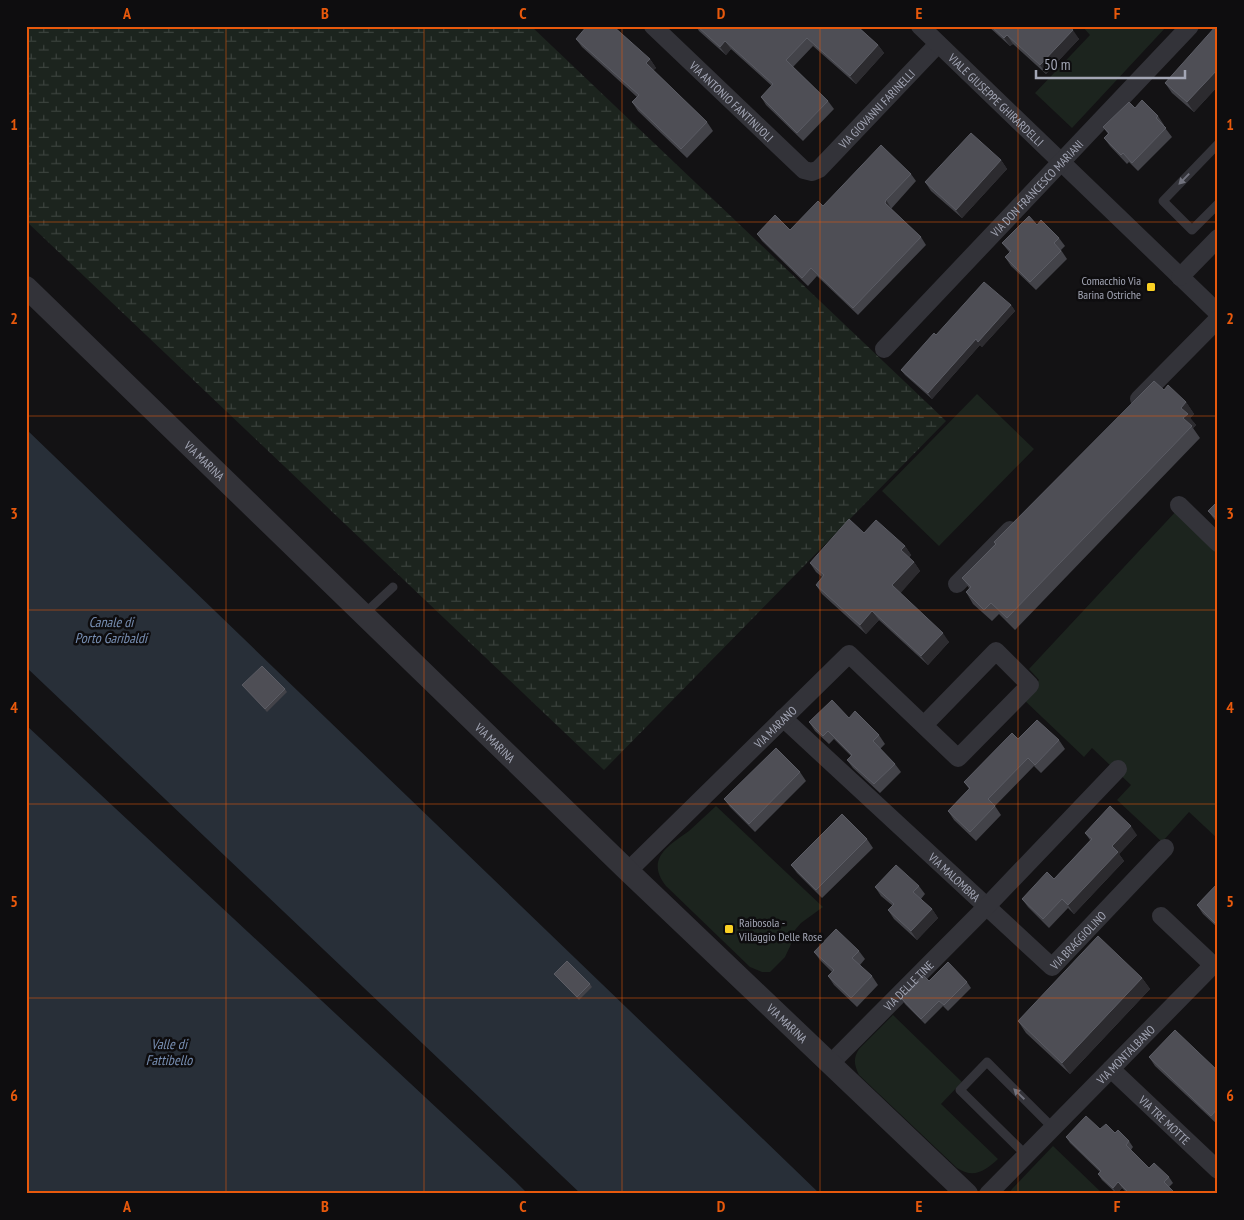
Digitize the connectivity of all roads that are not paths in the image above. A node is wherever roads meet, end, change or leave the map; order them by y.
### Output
1 (653, 26) edge
2 (1190, 26) edge
3 (933, 33) edge
4 (1218, 144) edge
5 (1061, 162) junction
6 (812, 172) joint
7 (1218, 204) edge
8 (1211, 211) junction
9 (1218, 218) edge
10 (1218, 238) edge
11 (1180, 277) junction
12 (26, 287) edge
13 (1218, 313) edge
14 (1218, 319) edge
15 (884, 349) dead end
16 (1129, 409) edge
17 (1179, 505) dead end
18 (1019, 521) edge
19 (1218, 543) edge
20 (956, 584) dead end
21 (393, 587) dead end
22 (364, 614) junction
23 (783, 718) junction
24 (924, 725) junction
25 (1118, 769) dead end
26 (1166, 848) dead end
27 (628, 871) junction
28 (987, 906) junction
29 (1161, 916) dead end
30 (830, 1064) junction
31 (1111, 1069) junction
32 (1054, 1128) junction
33 (1026, 1155) junction
34 (1218, 1170) edge
35 (967, 1194) edge
36 (988, 1194) edge

1 - 6 street, VIA ANTONIO FANTINUOLI
2 - 5 street, VIA DON FRANCESCO MARIANI
3 - 5 street, VIALE GIUSEPPE GHIRARDELLI
3 - 6 street, VIA GIOVANNI FARINELLI
4 -> 8 lane
5 - 11 street, VIALE GIUSEPPE GHIRARDELLI
5 - 15 street, VIA DON FRANCESCO MARIANI
7 - 8 lane
8 - 9 lane
10 - 11 street
11 - 13 street, VIALE GIUSEPPE GHIRARDELLI
12 - 22 street, VIA MARINA
14 - 16 street
17 - 19 street
18 - 20 street
21 - 22 lane
22 - 27 street, VIA MARINA
23 - 24 street, VIA MARANO
23 - 27 street, VIA MARANO
23 - 28 street, VIA MALOMBRA
24 - 24 street
25 - 28 street, VIA MALOMBRA
26 - 28 street, VIA BRAGGIOLINO
27 - 30 street, VIA MARINA
28 - 30 street, VIA DELLE TINE
29 - 31 street, VIA MONTALBANO
30 - 35 street, VIA MARINA
31 - 32 street, VIA MONTALBANO
31 - 34 street, VIA TRE MOTTE
32 - 33 street, VIA MONTALBANO
32 -> 33 lane
33 - 36 street, VIA MONTALBANO

